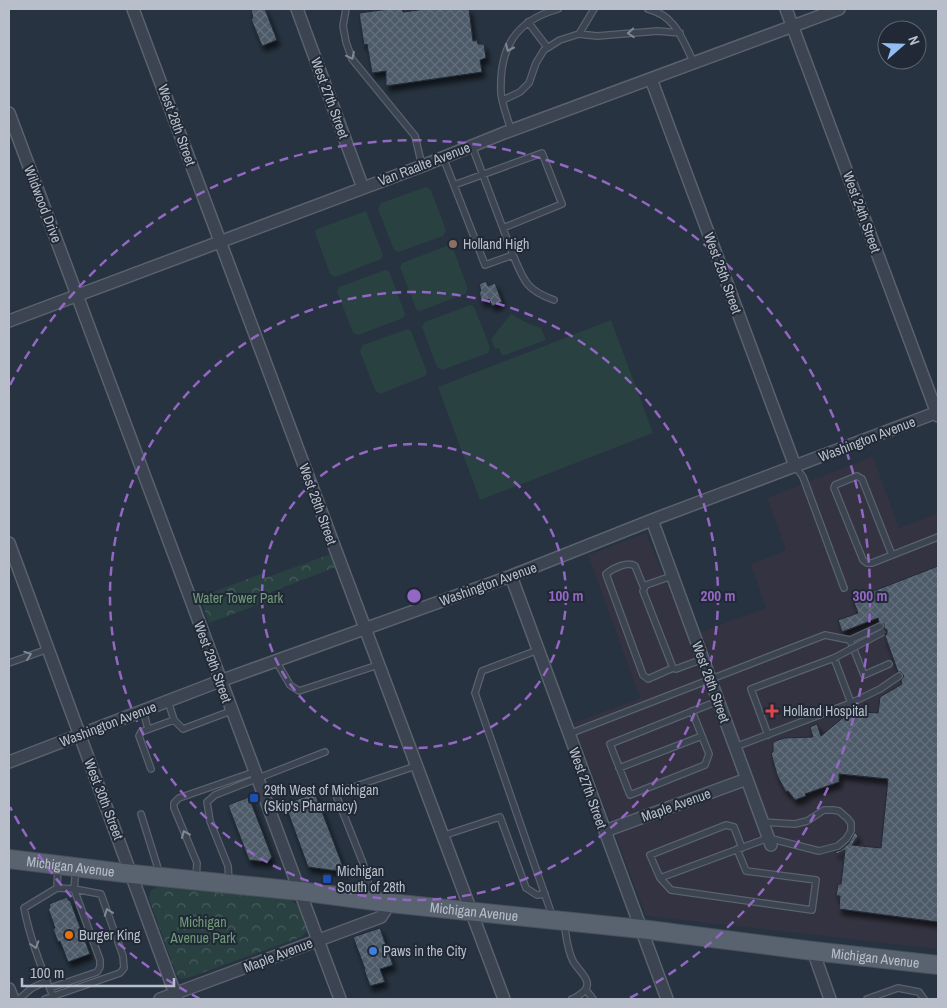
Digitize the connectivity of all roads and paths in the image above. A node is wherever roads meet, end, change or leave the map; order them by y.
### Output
1 (133, 9) edge
2 (297, 9) edge
3 (346, 9) edge
4 (558, 9) edge
5 (594, 9) edge
6 (648, 9) edge
7 (786, 9) edge
8 (839, 9) edge
9 (528, 22) junction
10 (793, 26) junction
11 (680, 33) junction
12 (579, 34) junction
13 (547, 47) junction
14 (694, 63) junction
15 (651, 79) junction
16 (503, 100) junction
17 (9, 113) edge
18 (511, 130) junction
19 (472, 146) junction
20 (443, 158) junction
21 (422, 166) junction
22 (482, 175) junction
23 (454, 185) junction
24 (363, 188) junction
25 (503, 228) junction
26 (220, 241) junction
27 (513, 255) junction
28 (78, 295) junction
29 (554, 300) dead end
30 (9, 322) edge
31 (938, 414) edge
32 (795, 466) junction
33 (652, 520) junction
34 (938, 538) edge
35 (10, 550) edge
36 (892, 555) junction
37 (511, 576) junction
38 (672, 576) junction
39 (644, 588) junction
40 (844, 588) dead end
41 (880, 626) dead end
42 (364, 629) junction
43 (883, 632) dead end
44 (850, 640) junction
45 (48, 649) junction
46 (538, 650) junction
47 (834, 658) junction
48 (703, 659) junction
49 (10, 660) edge
50 (276, 661) junction
51 (889, 664) dead end
52 (378, 665) junction
53 (673, 668) junction
54 (899, 676) dead end
55 (710, 680) junction
56 (220, 681) junction
57 (168, 701) junction
58 (718, 701) junction
59 (851, 703) junction
60 (143, 710) junction
61 (231, 711) junction
62 (692, 711) junction
63 (174, 720) junction
64 (148, 729) junction
65 (80, 734) junction
66 (569, 734) junction
67 (768, 735) junction
68 (702, 736) junction
69 (735, 747) junction
70 (325, 752) dead end
71 (9, 762) edge
72 (416, 766) junction
73 (620, 768) junction
74 (151, 769) dead end
75 (256, 775) junction
76 (747, 779) junction
77 (141, 814) dead end
78 (762, 822) junction
79 (604, 831) junction
80 (442, 836) junction
81 (769, 841) junction
82 (739, 848) junction
83 (9, 859) edge
84 (58, 865) junction
85 (76, 867) junction
86 (132, 874) junction
87 (161, 877) junction
88 (660, 878) junction
89 (196, 881) junction
90 (229, 884) junction
91 (57, 888) junction
92 (74, 889) junction
93 (299, 891) junction
94 (545, 894) junction
95 (366, 900) junction
96 (390, 903) junction
97 (470, 911) junction
98 (558, 920) junction
99 (641, 928) junction
100 (318, 940) junction
101 (813, 951) junction
102 (938, 965) edge
103 (47, 981) junction
104 (50, 988) junction
105 (9, 989) edge
106 (586, 990) junction
107 (53, 996) junction
108 (176, 996) edge
109 (13, 999) edge
110 (19, 999) edge
111 (45, 999) edge
112 (160, 999) edge
113 (340, 999) edge
114 (504, 999) edge
115 (572, 999) edge
116 (593, 999) edge
117 (667, 999) edge
118 (830, 999) edge
119 (867, 999) edge
120 (924, 999) edge

1 - 26 street, West 28th Street
2 - 24 street, West 27th Street
3 -> 21 lane
4 - 9 lane
5 - 12 lane
6 - 11 lane
7 - 10 street, West 24th Street
8 - 10 street, Van Raalte Avenue
9 - 13 lane
9 -> 16 lane
10 - 14 street, Van Raalte Avenue
10 - 31 street, West 24th Street
11 -> 12 lane
11 - 14 lane
12 - 13 lane
13 - 16 lane
14 - 15 street, Van Raalte Avenue
15 - 18 street, Van Raalte Avenue
15 - 32 street, West 25th Street
16 - 18 lane
17 - 28 street, Wildwood Drive
18 - 19 street, Van Raalte Avenue
19 - 20 street, Van Raalte Avenue
19 - 22 lane
20 - 21 street, Van Raalte Avenue
20 - 23 lane
21 - 24 street, Van Raalte Avenue
22 - 23 lane
22 - 25 lane
22 - 25 lane
23 - 27 lane
24 - 26 street, Van Raalte Avenue
25 - 27 lane
26 - 28 street, Van Raalte Avenue
26 - 42 street, West 28th Street
27 - 29 lane
28 - 30 street, Van Raalte Avenue
28 - 56 street, West 29th Street
31 - 32 street, Washington Avenue
32 - 33 street, Washington Avenue
32 - 40 lane
33 - 37 street, Washington Avenue
33 - 38 street, West 26th Street
34 - 36 lane
35 - 45 street, West 30th Street
36 - 36 lane
37 - 42 street, Washington Avenue
37 - 46 street, West 27th Street
38 - 39 lane
38 - 48 street, West 26th Street
39 - 53 lane
39 - 53 lane
41 - 44 lane
42 - 50 street, Washington Avenue
42 - 52 street, West 28th Street
43 - 47 lane, bridge
44 - 51 lane
44 - 55 lane
49 -> 45 lane
45 - 65 street, West 30th Street
46 - 66 street, West 27th Street
46 - 94 lane
47 - 59 lane
47 - 67 lane
48 - 53 lane
48 - 55 street, West 26th Street
50 - 52 lane
50 - 56 street, Washington Avenue
52 - 72 street, West 28th Street
54 - 59 lane
55 - 58 street, West 26th Street
55 - 66 lane
56 - 57 street, Washington Avenue
56 - 61 street, West 29th Street
57 - 60 street, Washington Avenue
57 - 63 lane
58 - 62 lane
58 - 69 street, West 26th Street
59 - 67 lane
60 - 64 lane
60 - 65 street, Washington Avenue
61 - 63 lane
61 - 75 street, West 29th Street
62 - 68 lane
62 - 73 lane
63 - 64 lane
64 - 74 lane
65 - 71 street, Washington Avenue
65 - 86 street, West 30th Street
66 - 79 street, West 27th Street
67 - 69 lane
68 - 73 lane
68 - 73 lane
69 - 76 street, West 26th Street
70 - 75 lane
72 - 80 street, West 28th Street
72 - 95 lane
89 -> 75 lane
75 - 90 lane
75 - 93 street, West 29th Street
76 - 78 street, West 26th Street
76 - 79 street, Maple Avenue
77 - 87 lane
78 - 81 street, West 26th Street
78 - 81 lane
79 - 99 street, West 27th Street
80 - 94 lane
80 - 97 street, West 28th Street
81 - 82 lane
82 - 88 lane
82 - 88 lane
82 - 88 lane
83 - 84 main road, Michigan Avenue
84 - 85 main road, Michigan Avenue
84 - 91 lane
85 - 86 main road, Michigan Avenue
85 - 92 lane
86 - 87 main road, Michigan Avenue
86 - 108 street, West 30th Street
87 - 89 main road, Michigan Avenue
89 - 90 main road, Michigan Avenue
90 - 93 main road, Michigan Avenue
91 - 92 lane
91 -> 103 lane
92 - 104 lane
107 -> 92 lane
93 - 95 main road, Michigan Avenue
93 - 100 street, West 29th Street
94 - 98 lane
95 - 96 main road, Michigan Avenue
96 - 97 main road, Michigan Avenue
96 - 100 street, Maple Avenue
97 - 98 main road, Michigan Avenue
97 - 114 street, West 28th Street
98 - 99 main road, Michigan Avenue
98 - 106 lane
99 - 101 main road, Michigan Avenue
99 - 117 street, West 27th Street
100 - 108 street, Maple Avenue
100 - 113 street, West 29th Street
101 - 102 main road, Michigan Avenue
101 - 118 street
103 - 104 lane
103 - 110 lane
104 - 107 lane
105 - 109 street
106 - 115 lane
106 - 116 lane
107 - 111 lane
108 - 112 street, Maple Avenue
119 - 120 lane

